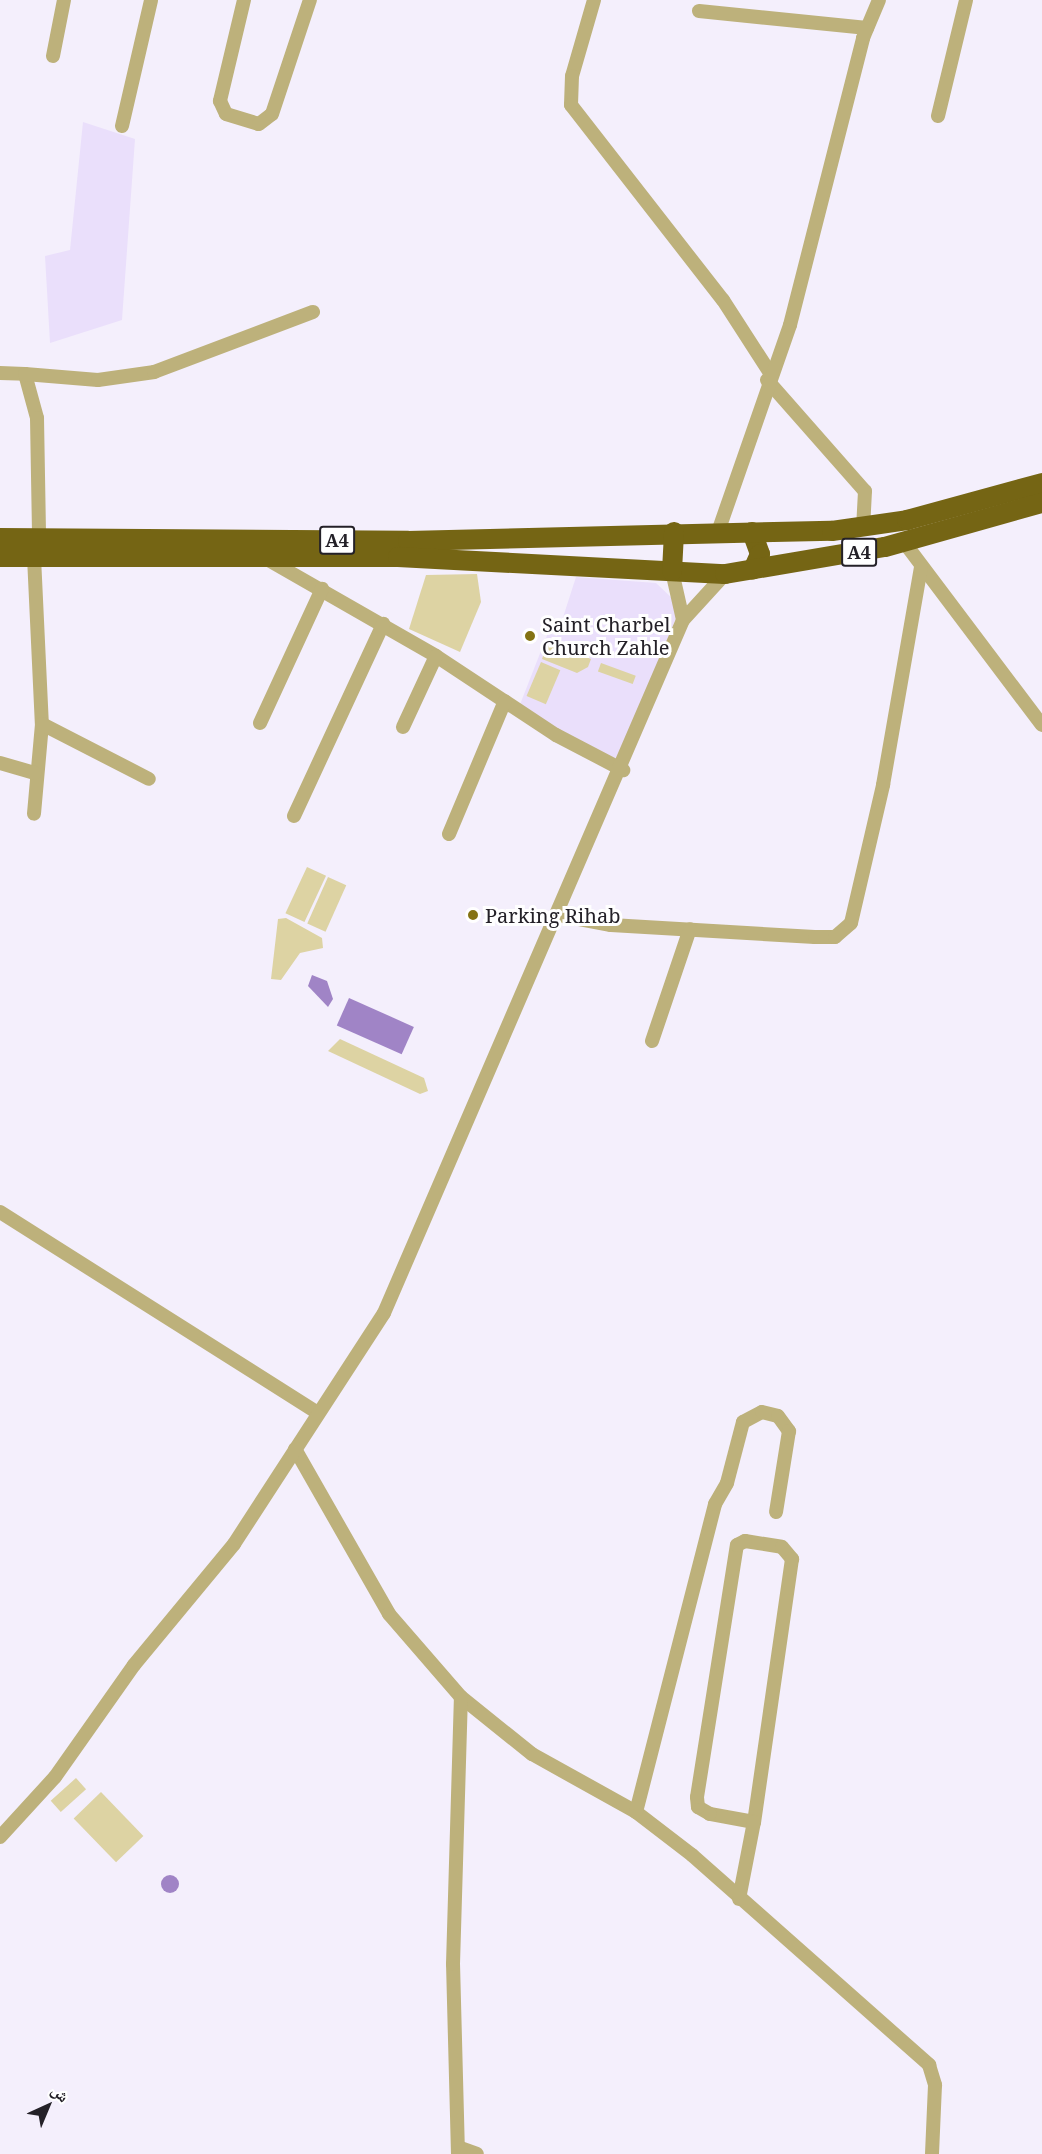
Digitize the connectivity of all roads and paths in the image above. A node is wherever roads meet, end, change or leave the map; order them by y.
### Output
1 (64, 0) edge
2 (151, 0) edge
3 (244, 0) edge
4 (310, 0) edge
5 (594, 0) edge
6 (879, 0) edge
7 (966, 0) edge
8 (699, 11) dead end
9 (867, 28) junction
10 (53, 56) dead end
11 (938, 116) dead end
12 (122, 126) dead end
13 (313, 312) dead end
14 (0, 372) edge
15 (25, 374) junction
16 (769, 376) junction
17 (1042, 483) edge
18 (1042, 503) edge
19 (719, 529) junction
20 (863, 529) junction
21 (674, 532) junction
22 (752, 532) junction
23 (0, 538) edge
24 (904, 543) junction
25 (37, 548) junction
26 (0, 557) edge
27 (263, 557) junction
28 (921, 568) junction
29 (753, 570) junction
30 (672, 571) junction
31 (724, 574) junction
32 (322, 589) junction
33 (683, 620) junction
34 (383, 624) junction
35 (436, 656) junction
36 (505, 701) junction
37 (260, 723) dead end
38 (42, 724) junction
39 (1042, 725) edge
40 (403, 727) dead end
41 (0, 763) edge
42 (623, 770) junction
43 (35, 773) junction
44 (149, 779) dead end
45 (34, 814) dead end
46 (294, 816) dead end
47 (449, 834) dead end
48 (558, 915) junction
49 (690, 929) junction
50 (652, 1041) dead end
51 (0, 1212) edge
52 (316, 1412) junction
53 (295, 1449) junction
54 (776, 1512) dead end
55 (461, 1697) junction
56 (636, 1812) junction
57 (754, 1822) junction
58 (0, 1837) edge
59 (739, 1899) junction
60 (458, 2151) edge
61 (477, 2154) edge
62 (932, 2154) edge

1 - 10 street
2 - 12 street
3 - 4 street
5 - 16 street
6 - 9 street
7 - 11 street
8 - 9 street
9 - 16 street
13 - 15 street
14 - 15 street
15 - 25 street
16 - 19 street
16 - 20 street
17 - 20 highway, A4
18 - 24 highway, A4
19 - 21 highway, A4
19 - 22 highway, A4
20 - 22 highway, A4
21 - 25 highway, A4
21 - 30 highway
22 - 29 highway
23 - 25 highway, A4
24 - 28 street
24 - 29 highway, A4
25 - 26 highway, A4
25 - 27 highway, A4
25 - 38 street
27 - 30 highway, A4
27 - 32 street
28 - 39 street
28 - 49 street
29 - 31 highway, A4
30 - 31 highway, A4
30 - 33 street
31 - 33 street
32 - 34 street
32 - 37 street
33 - 42 street
34 - 35 street
34 - 46 street
35 - 36 street
35 - 40 street
36 - 42 street
36 - 47 street
38 - 43 street
38 - 44 street
41 - 43 street
42 - 48 street
43 - 45 street
48 - 49 street
48 - 52 street
49 - 50 street
51 - 52 street
52 - 53 street
53 - 55 street
53 - 58 street
54 - 56 street
55 - 56 street
55 - 60 street
56 - 59 street
57 - 57 street
57 - 59 street
59 - 62 street
60 - 61 street

